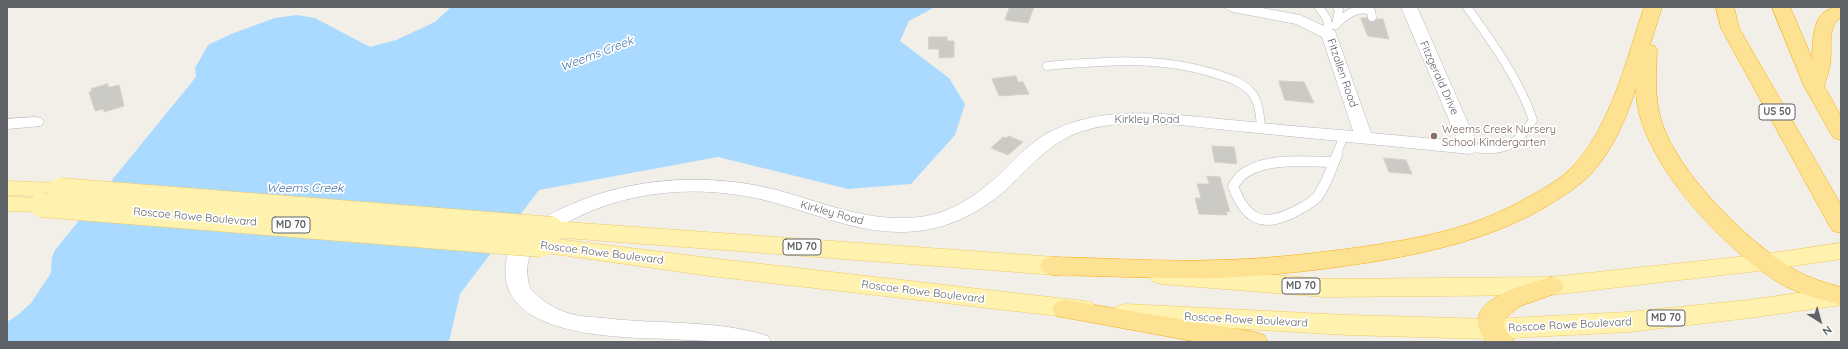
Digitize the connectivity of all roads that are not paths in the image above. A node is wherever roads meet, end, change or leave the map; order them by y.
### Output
1 (1233, 7) edge
2 (1318, 7) edge
3 (1337, 7) edge
4 (1409, 7) edge
5 (1467, 7) edge
6 (1725, 7) edge
7 (1781, 7) edge
8 (1841, 9) edge
9 (1652, 12) edge
10 (1372, 17) dead end
11 (1332, 29) junction
12 (1047, 66) dead end
13 (1814, 86) junction
14 (35, 122) dead end
15 (7, 124) edge
16 (1261, 127) junction
17 (1841, 134) edge
18 (1344, 136) junction
19 (1364, 138) junction
20 (1470, 148) junction
21 (1333, 162) junction
22 (7, 188) edge
23 (7, 204) edge
24 (1838, 219) edge
25 (546, 237) junction
26 (1841, 252) edge
27 (1766, 262) junction
28 (1052, 266) junction
29 (1550, 286) junction
30 (1841, 296) edge
31 (1065, 309) junction
32 (1496, 335) edge
33 (675, 337) edge
34 (760, 342) edge
35 (1255, 342) edge

1 - 11 street, Fitzallen Road
2 - 11 lane
3 - 11 lane
4 - 20 street, Fitzgerald Drive
5 - 20 lane
6 - 24 highway, US 50
7 - 13 highway
8 - 13 highway
9 - 27 highway
9 - 28 highway
10 - 11 lane
11 - 19 street, Fitzallen Road
12 - 16 lane
13 - 17 highway
14 - 15 street
16 - 18 street, Kirkley Road
16 - 33 street, Kirkley Road
18 - 19 street, Kirkley Road
18 - 21 lane
19 - 20 street, Kirkley Road
21 - 21 lane
22 - 25 main road, Roscoe Rowe Boulevard / MD 70, bridge
23 - 25 main road, Roscoe Rowe Boulevard / MD 70, bridge
25 - 28 main road, Roscoe Rowe Boulevard / MD 70
25 - 31 main road, Roscoe Rowe Boulevard / MD 70
26 - 27 main road, Roscoe Rowe Boulevard / MD 70
27 - 29 main road, Roscoe Rowe Boulevard / MD 70
27 - 30 highway
28 - 29 main road, Roscoe Rowe Boulevard / MD 70
29 - 32 highway
30 - 32 main road, Roscoe Rowe Boulevard / MD 70
31 - 32 main road, Roscoe Rowe Boulevard / MD 70
31 - 35 highway
33 - 34 street, Kirkley Road

